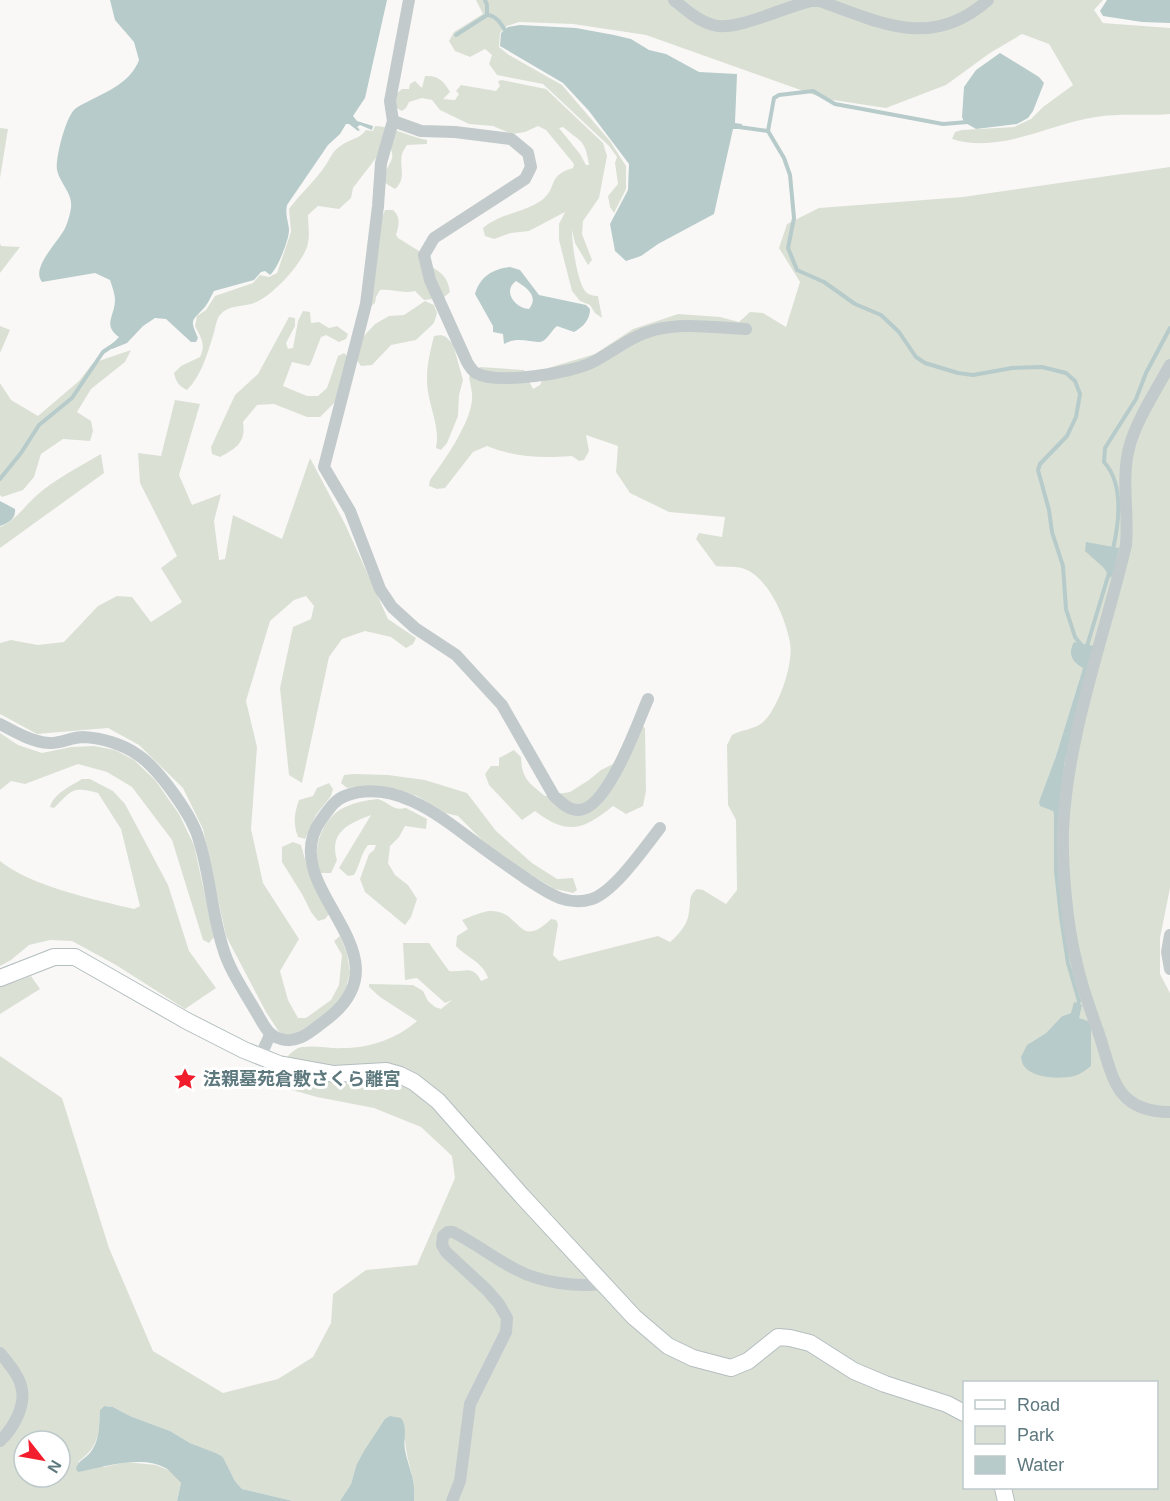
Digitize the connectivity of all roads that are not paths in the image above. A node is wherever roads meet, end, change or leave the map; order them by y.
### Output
1 (409, 0) edge
2 (674, 0) edge
3 (988, 0) edge
4 (393, 121) junction
5 (747, 329) dead end
6 (1170, 365) edge
7 (648, 699) dead end
8 (0, 724) edge
9 (660, 828) dead end
10 (1170, 935) edge
11 (1170, 969) edge
12 (0, 978) edge
13 (270, 1035) junction
14 (260, 1057) junction
15 (1170, 1112) edge
16 (603, 1284) junction
17 (0, 1353) edge
18 (963, 1412) edge
19 (0, 1441) edge
20 (452, 1501) edge

1 - 4 street
2 - 3 street
4 - 5 street
4 - 7 street
6 - 15 street
8 - 13 street
9 - 13 street
10 - 11 street
12 - 14 street
13 - 14 street
14 - 16 street
16 - 18 street
16 - 20 street
17 - 19 street

